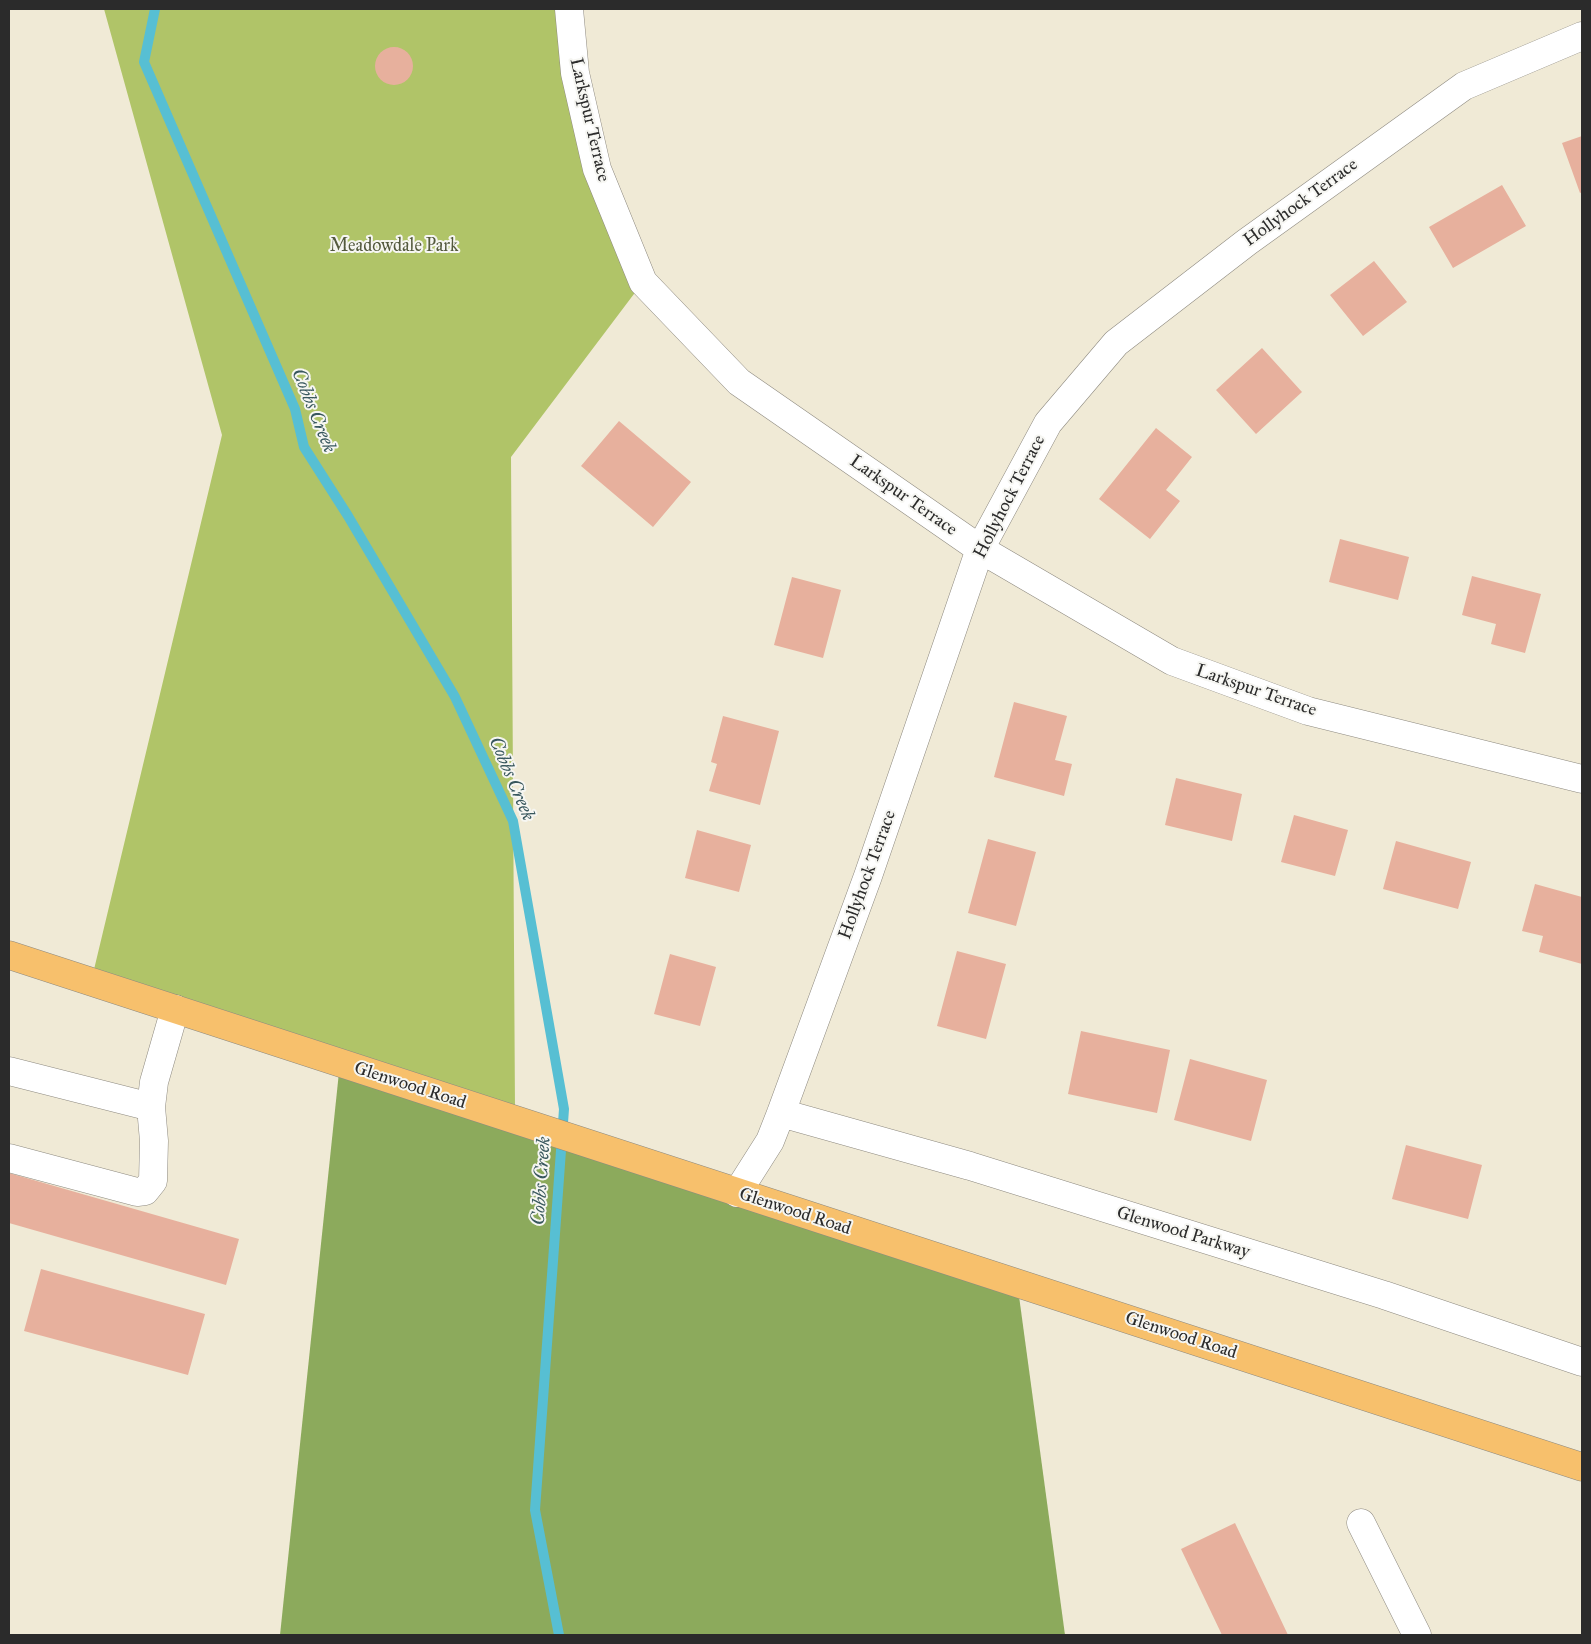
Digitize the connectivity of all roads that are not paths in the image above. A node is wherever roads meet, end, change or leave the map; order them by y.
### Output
1 (569, 9) edge
2 (1582, 36) edge
3 (980, 549) junction
4 (1582, 779) edge
5 (9, 955) edge
6 (175, 1009) junction
7 (9, 1071) edge
8 (151, 1107) junction
9 (781, 1113) junction
10 (9, 1158) edge
11 (737, 1193) junction
12 (1582, 1362) edge
13 (1582, 1467) edge
14 (1361, 1523) dead end
15 (1417, 1635) edge

1 - 3 street, Larkspur Terrace
2 - 3 street, Hollyhock Terrace
3 - 4 street, Larkspur Terrace
3 - 9 street, Hollyhock Terrace
5 - 6 main road, Glenwood Road
6 - 8 street
6 - 11 main road, Glenwood Road
7 - 8 street
8 - 10 street
9 - 11 street, Hollyhock Terrace
9 - 12 street, Glenwood Parkway
11 - 13 main road, Glenwood Road
14 - 15 street

